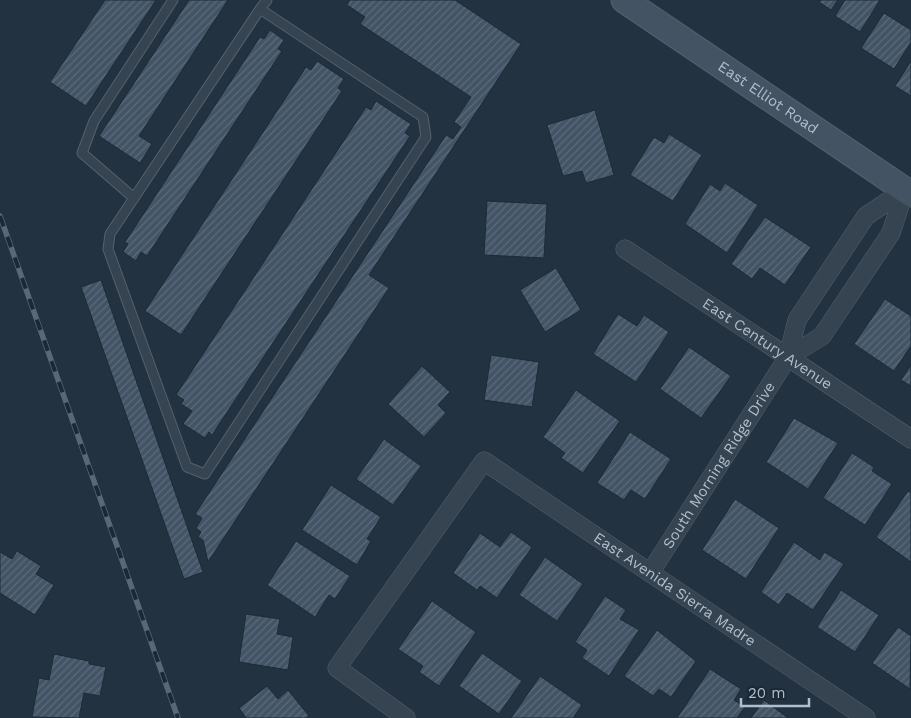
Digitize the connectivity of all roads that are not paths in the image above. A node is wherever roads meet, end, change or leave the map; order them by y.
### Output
1 (173, 0) edge
2 (267, 0) edge
3 (624, 0) edge
4 (260, 9) junction
5 (908, 192) edge
6 (134, 198) junction
7 (625, 249) dead end
8 (788, 357) junction
9 (911, 439) edge
10 (650, 573) junction
11 (406, 718) edge
12 (866, 718) edge

1 - 6 lane
2 - 4 lane
3 - 5 main road, East Elliot Road
4 - 6 lane
4 - 6 lane
5 - 8 street, South Morning Ridge Drive
5 - 8 street, South Morning Ridge Drive
7 - 8 street, East Century Avenue
8 - 9 street, East Century Avenue
8 - 10 street, South Morning Ridge Drive
10 - 11 street, East Avenida Sierra Madre
10 - 12 street, East Avenida Sierra Madre

